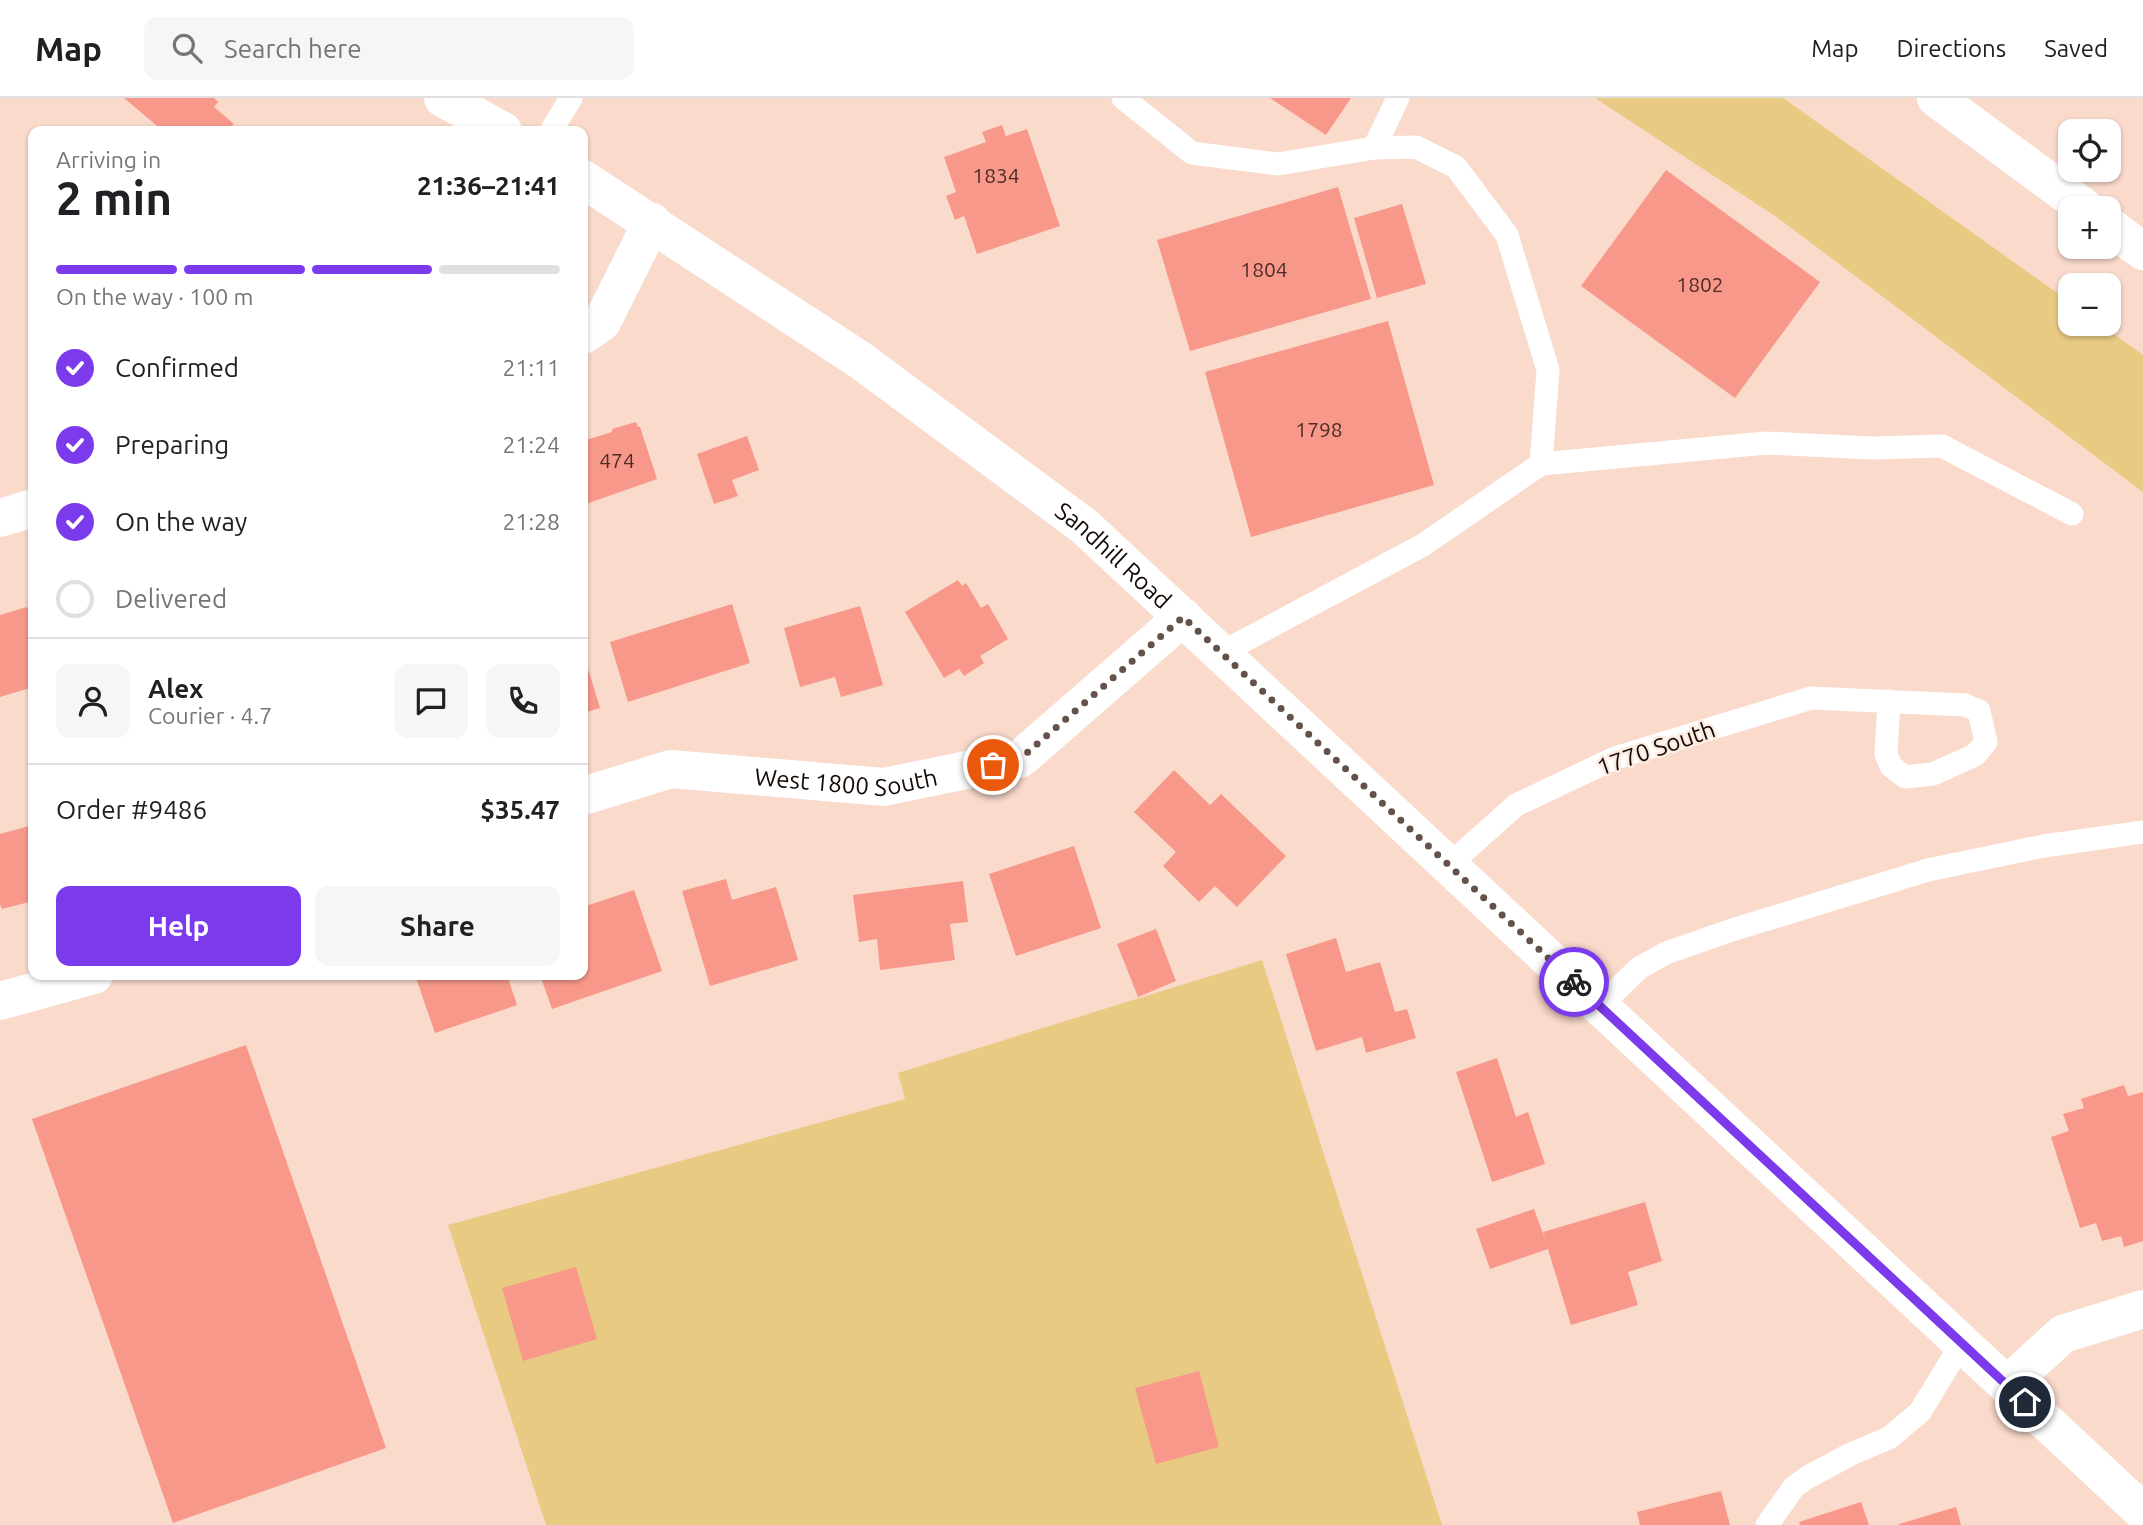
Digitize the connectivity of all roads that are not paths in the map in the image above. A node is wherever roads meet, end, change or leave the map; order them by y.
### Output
1 (443, 98) edge
2 (571, 98) edge
3 (1123, 98) edge
4 (1398, 98) edge
5 (1936, 98) edge
6 (494, 126) edge
7 (554, 126) edge
8 (1374, 148) junction
9 (588, 182) edge
10 (2069, 196) edge
11 (652, 222) junction
12 (2121, 235) edge
13 (2143, 251) edge
14 (588, 331) edge
15 (1541, 464) junction
16 (28, 510) edge
17 (2072, 514) dead end
18 (0, 518) edge
19 (1183, 617) junction
20 (1221, 653) junction
21 (1889, 701) junction
22 (588, 794) edge
23 (2143, 832) edge
24 (1449, 865) junction
25 (76, 980) edge
26 (0, 1001) edge
27 (1600, 1006) junction
28 (2143, 1309) edge
29 (1962, 1343) junction
30 (2007, 1385) junction
31 (2143, 1512) edge
32 (1767, 1525) edge

1 - 6 main road
2 - 7 lane
3 - 8 lane
4 - 8 lane
5 - 10 main road
8 - 15 lane
9 - 11 main road, Sandhill Road
11 - 14 main road
11 - 19 main road, Sandhill Road
12 - 13 main road
15 - 17 lane
15 - 20 lane
16 - 18 main road
19 - 20 main road, Sandhill Road
19 - 22 main road, West 1800 South
20 - 24 main road, Sandhill Road
21 - 21 lane, 1770 South
21 - 24 lane, 1770 South
23 - 27 lane
24 - 27 main road, Sandhill Road
25 - 26 main road
27 - 29 main road, Sandhill Road
28 - 30 main road
29 - 30 main road, Sandhill Road
29 - 32 lane
30 - 31 main road, Sandhill Road

